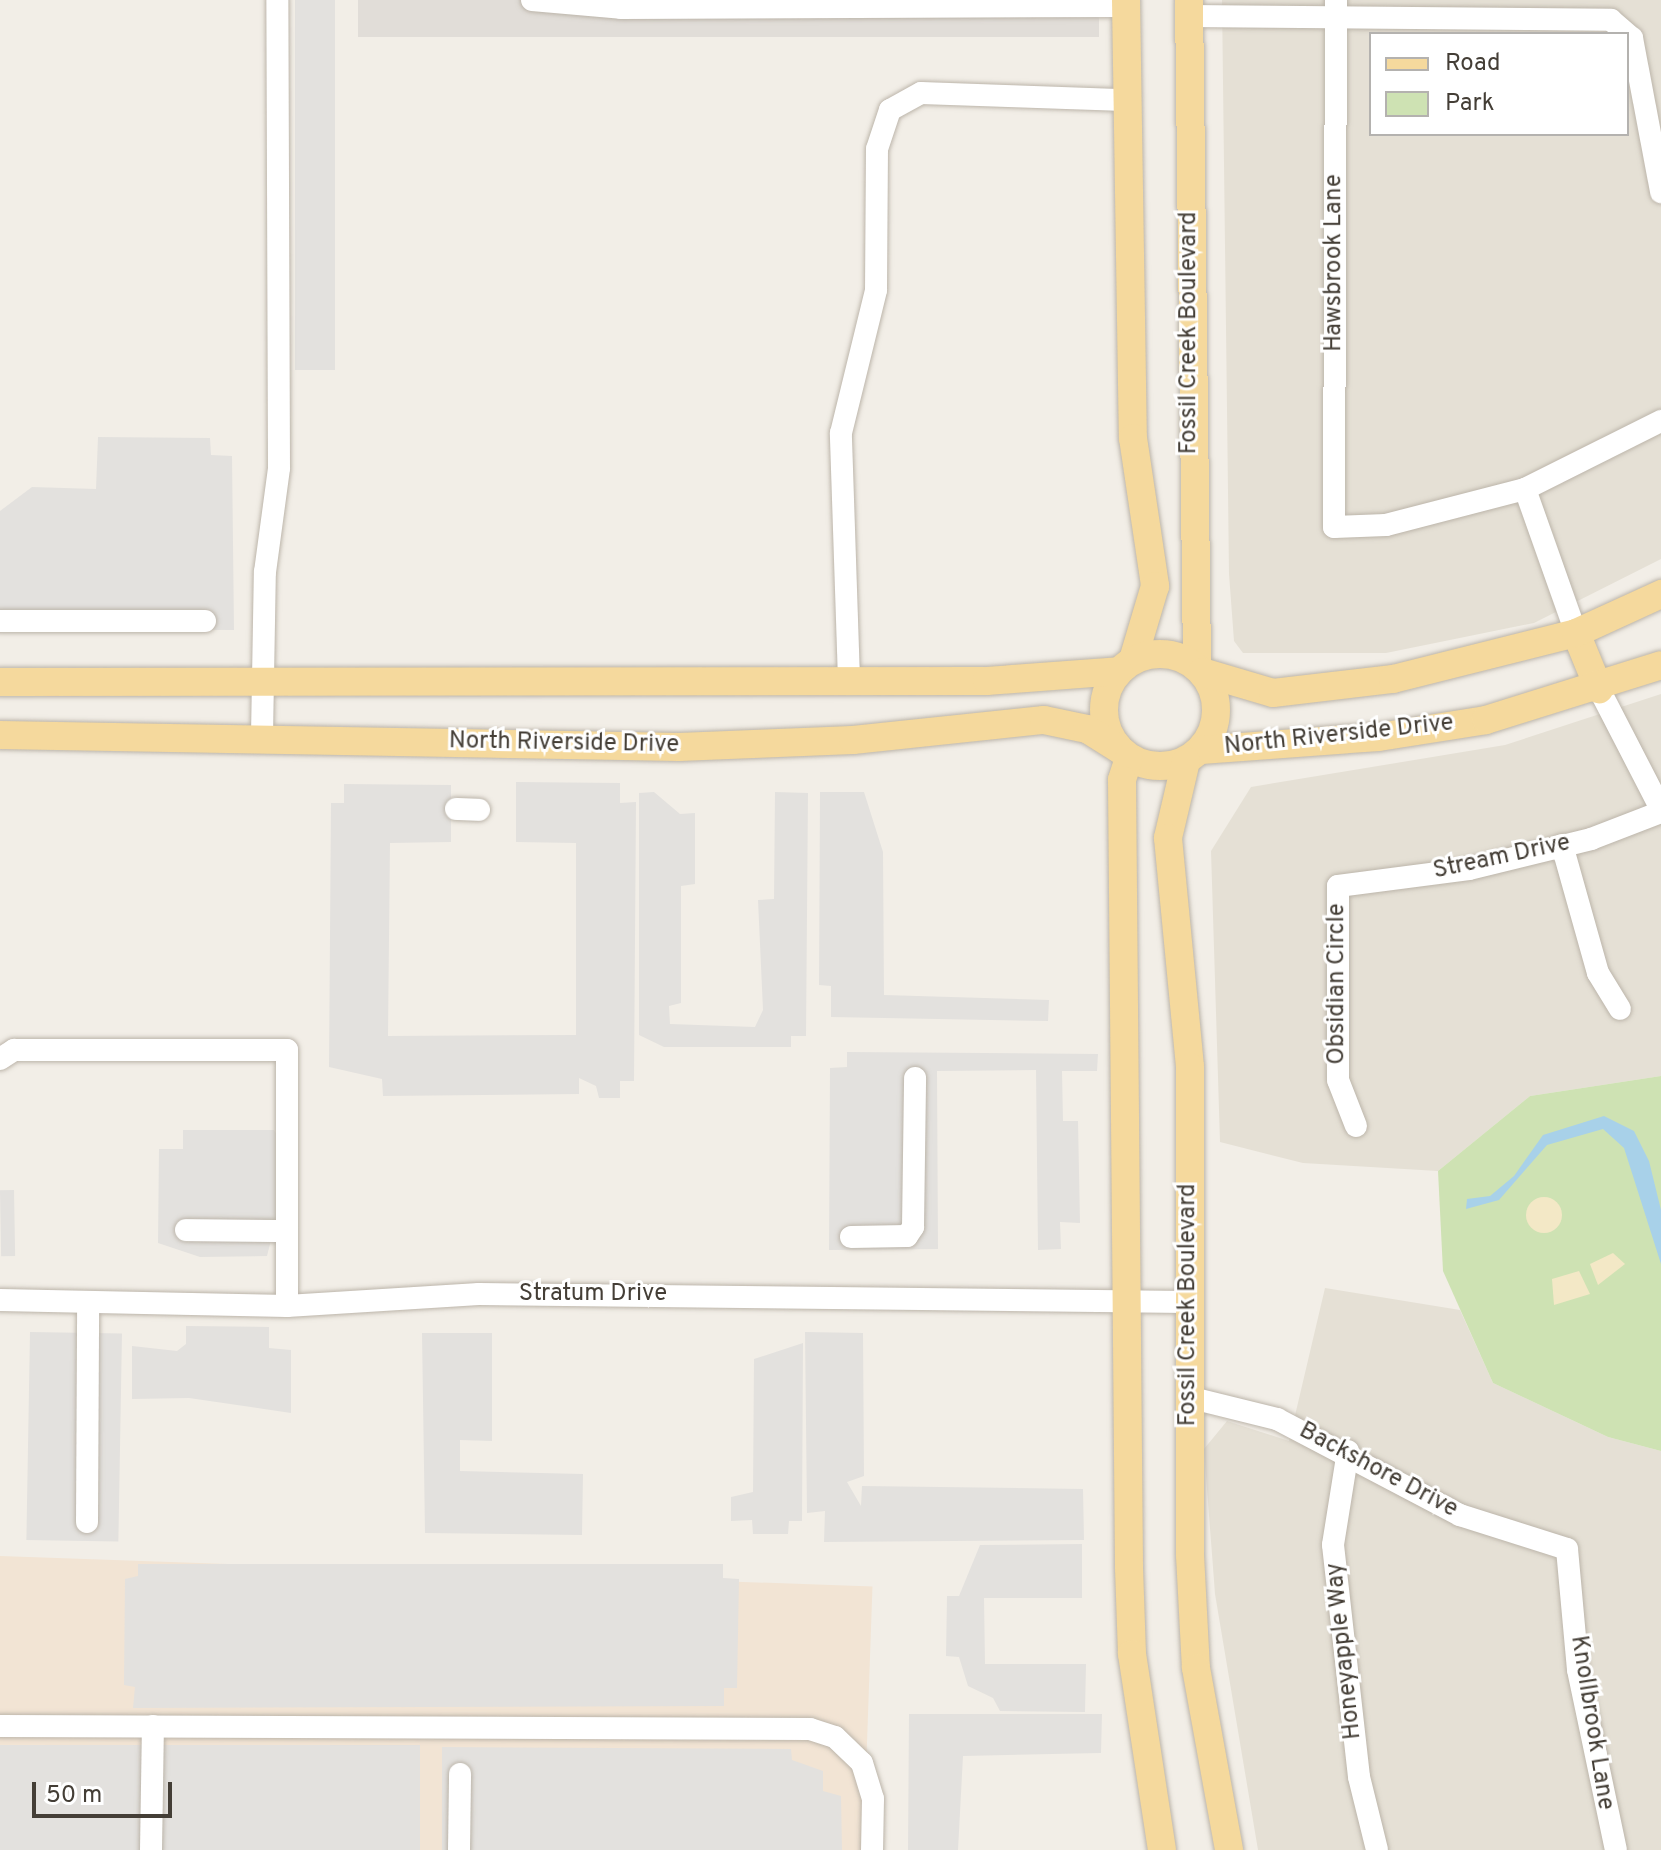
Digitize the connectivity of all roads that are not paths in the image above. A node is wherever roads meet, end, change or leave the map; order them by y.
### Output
1 (277, 0) edge
2 (532, 0) edge
3 (1126, 3) edge
4 (1189, 8) edge
5 (1336, 8) edge
6 (1627, 32) edge
7 (1629, 34) edge
8 (1125, 100) junction
9 (1661, 192) edge
10 (1661, 421) edge
11 (1525, 489) junction
12 (1661, 594) edge
13 (0, 621) edge
14 (205, 621) dead end
15 (1576, 633) junction
16 (1661, 665) edge
17 (1126, 666) junction
18 (1200, 669) junction
19 (849, 680) junction
20 (0, 682) edge
21 (265, 685) junction
22 (1599, 689) junction
23 (0, 735) edge
24 (262, 736) junction
25 (1124, 753) junction
26 (1194, 755) junction
27 (456, 809) dead end
28 (479, 810) dead end
29 (1661, 811) edge
30 (1562, 845) junction
31 (1338, 886) joint
32 (1620, 1009) dead end
33 (0, 1059) edge
34 (915, 1078) dead end
35 (1356, 1126) dead end
36 (186, 1230) dead end
37 (287, 1231) junction
38 (851, 1237) dead end
39 (0, 1300) edge
40 (88, 1302) junction
41 (1127, 1302) junction
42 (1187, 1302) junction
43 (287, 1306) junction
44 (1188, 1397) junction
45 (1348, 1451) junction
46 (87, 1522) dead end
47 (1567, 1549) joint
48 (0, 1726) edge
49 (153, 1726) junction
50 (460, 1774) dead end
51 (151, 1850) edge
52 (459, 1850) edge
53 (872, 1850) edge
54 (1162, 1850) edge
55 (1229, 1850) edge
56 (1377, 1850) edge
57 (1616, 1850) edge

1 - 21 street
2 - 3 street
3 - 8 main road
4 - 5 street
4 - 18 main road, Fossil Creek Boulevard
5 - 6 street
5 - 11 street, Hawsbrook Lane
7 - 9 street
8 - 17 main road
8 - 19 street
10 - 11 street
11 - 15 street
12 - 15 main road, North Riverside Drive
13 - 14 street
15 - 18 main road, North Riverside Drive
15 - 22 main road
16 - 22 main road, North Riverside Drive
17 - 18 main road
17 - 19 main road
17 - 25 main road
18 - 26 main road
19 - 21 main road
20 - 21 main road
21 - 24 street
22 - 26 main road, North Riverside Drive
22 - 29 street
23 - 24 main road, North Riverside Drive
24 - 25 main road, North Riverside Drive
25 - 26 main road
25 - 41 main road
26 - 42 main road, Fossil Creek Boulevard
27 - 28 street
29 - 30 street, Stream Drive
30 - 31 street, Stream Drive
30 - 32 street
31 - 35 street, Obsidian Circle
33 - 37 street
34 - 38 street
36 - 37 street
37 - 43 street
39 - 40 street, Stratum Drive
40 - 43 street, Stratum Drive
40 - 46 street
41 - 42 street, Stratum Drive
41 - 43 street, Stratum Drive
41 - 54 main road
42 - 44 main road, Fossil Creek Boulevard
44 - 45 street, Backshore Drive
44 - 55 main road, Fossil Creek Boulevard
45 - 47 street, Backshore Drive
45 - 56 street, Honeyapple Way
47 - 57 street, Knollbrook Lane
48 - 49 street
49 - 51 street
49 - 53 street
50 - 52 street

